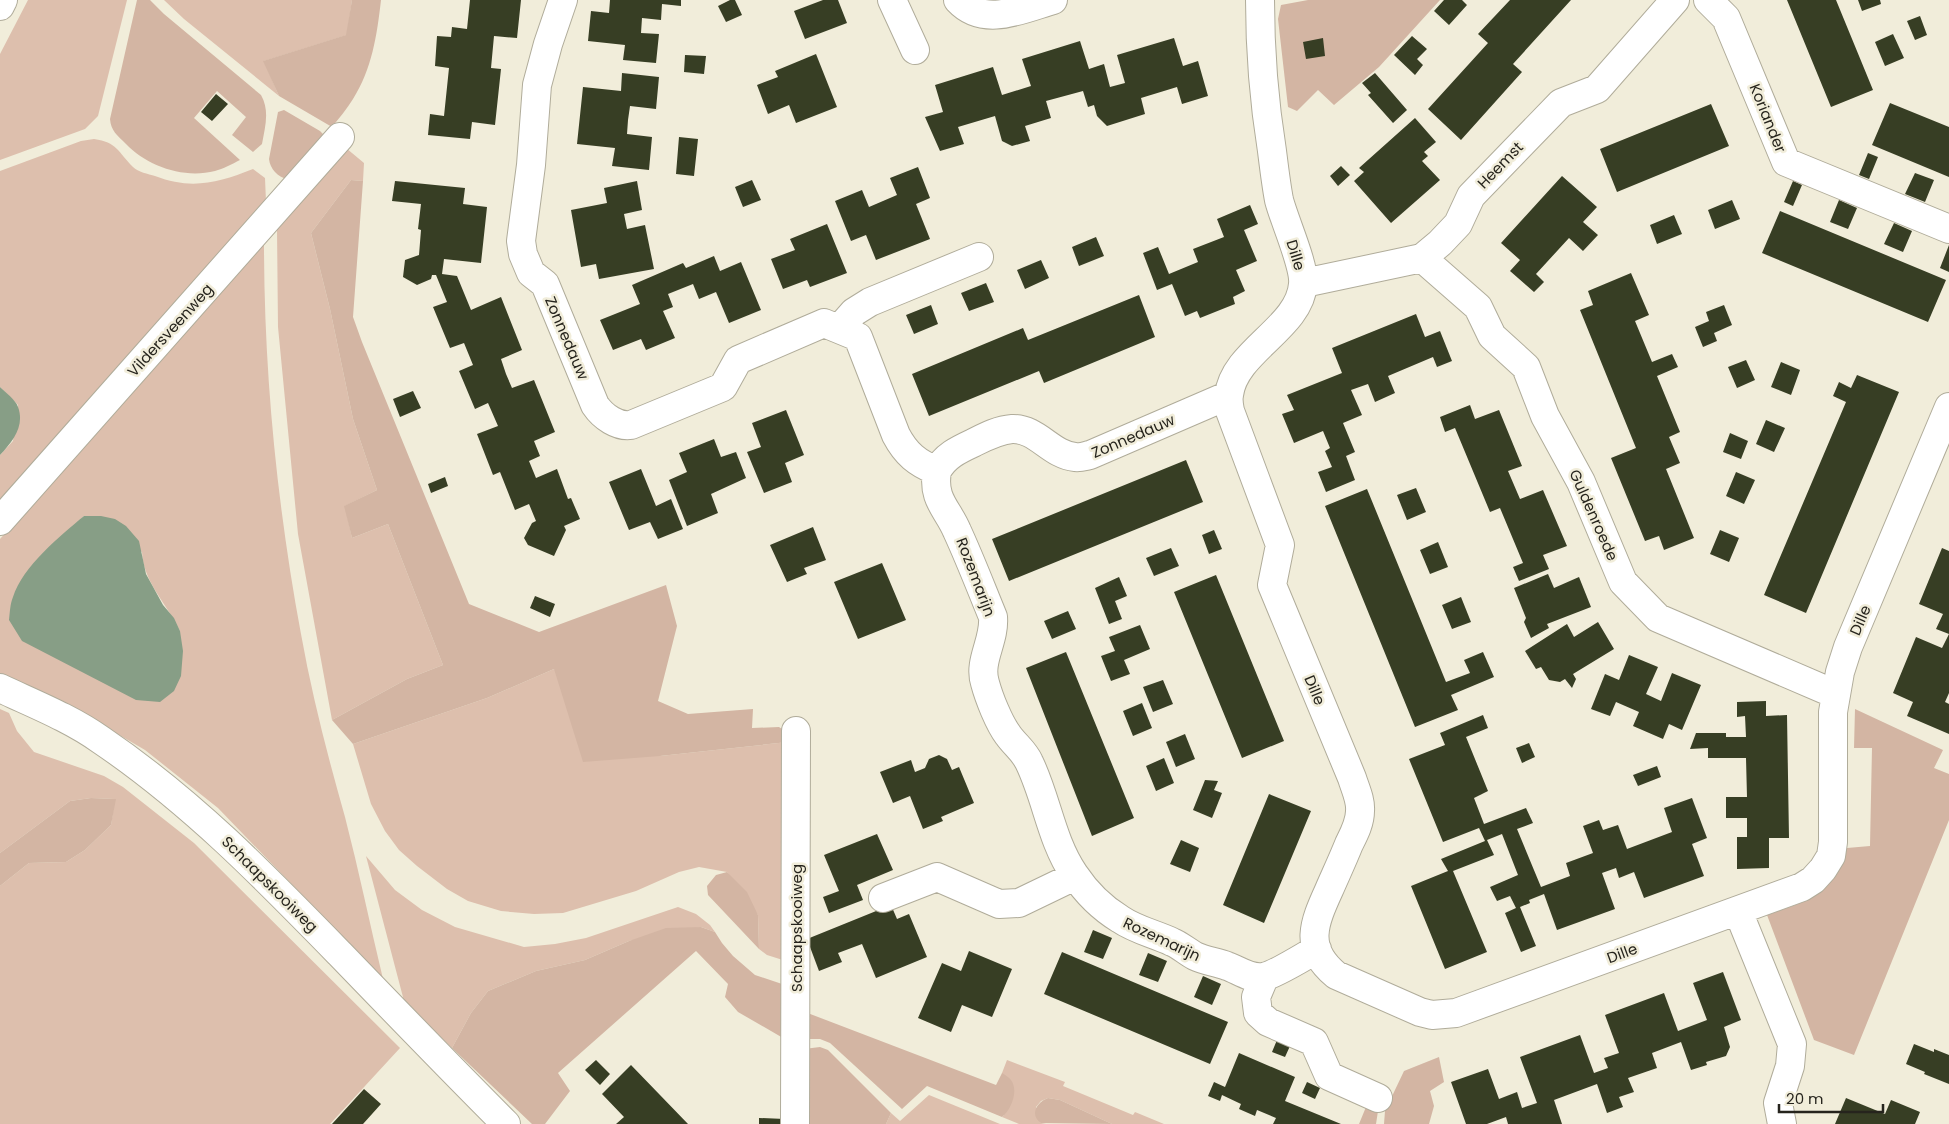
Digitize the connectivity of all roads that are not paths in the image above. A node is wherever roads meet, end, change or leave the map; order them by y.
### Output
1 (3, 0) edge
2 (563, 0) edge
3 (892, 0) edge
4 (958, 0) edge
5 (1053, 0) edge
6 (1260, 0) edge
7 (1675, 0) edge
8 (1708, 0) edge
9 (0, 6) edge
10 (915, 50) dead end
11 (340, 137) dead end
12 (1949, 229) edge
13 (979, 257) dead end
14 (1422, 258) junction
15 (1304, 283) junction
16 (839, 329) junction
17 (1229, 396) junction
18 (1949, 407) edge
19 (937, 471) junction
20 (0, 521) edge
21 (0, 688) edge
22 (1835, 694) junction
23 (796, 731) dead end
24 (1075, 876) junction
25 (884, 898) dead end
26 (1738, 911) junction
27 (1317, 949) junction
28 (1264, 978) junction
29 (1378, 1098) dead end
30 (506, 1124) edge
31 (795, 1124) edge
32 (1782, 1124) edge

1 - 9 street
2 - 16 street, Zonnedauw
3 - 10 street
4 - 5 street
6 - 15 street, Dille
7 - 14 street, Heemst
8 - 12 street, Koriander
11 - 20 street, Vildersveenweg
13 - 16 street
14 - 15 street, Heemst
14 - 22 street, Guldenroede
15 - 17 street, Dille
16 - 19 street, Zonnedauw
17 - 19 street, Zonnedauw
17 - 27 street, Dille
18 - 22 street, Dille
19 - 24 street, Rozemarijn
21 - 30 street, Schaapskooiweg
22 - 26 street, Dille
23 - 31 street, Schaapskooiweg
24 - 25 street
24 - 28 street, Rozemarijn
26 - 27 street, Dille
26 - 32 street
27 - 28 street
28 - 29 street

